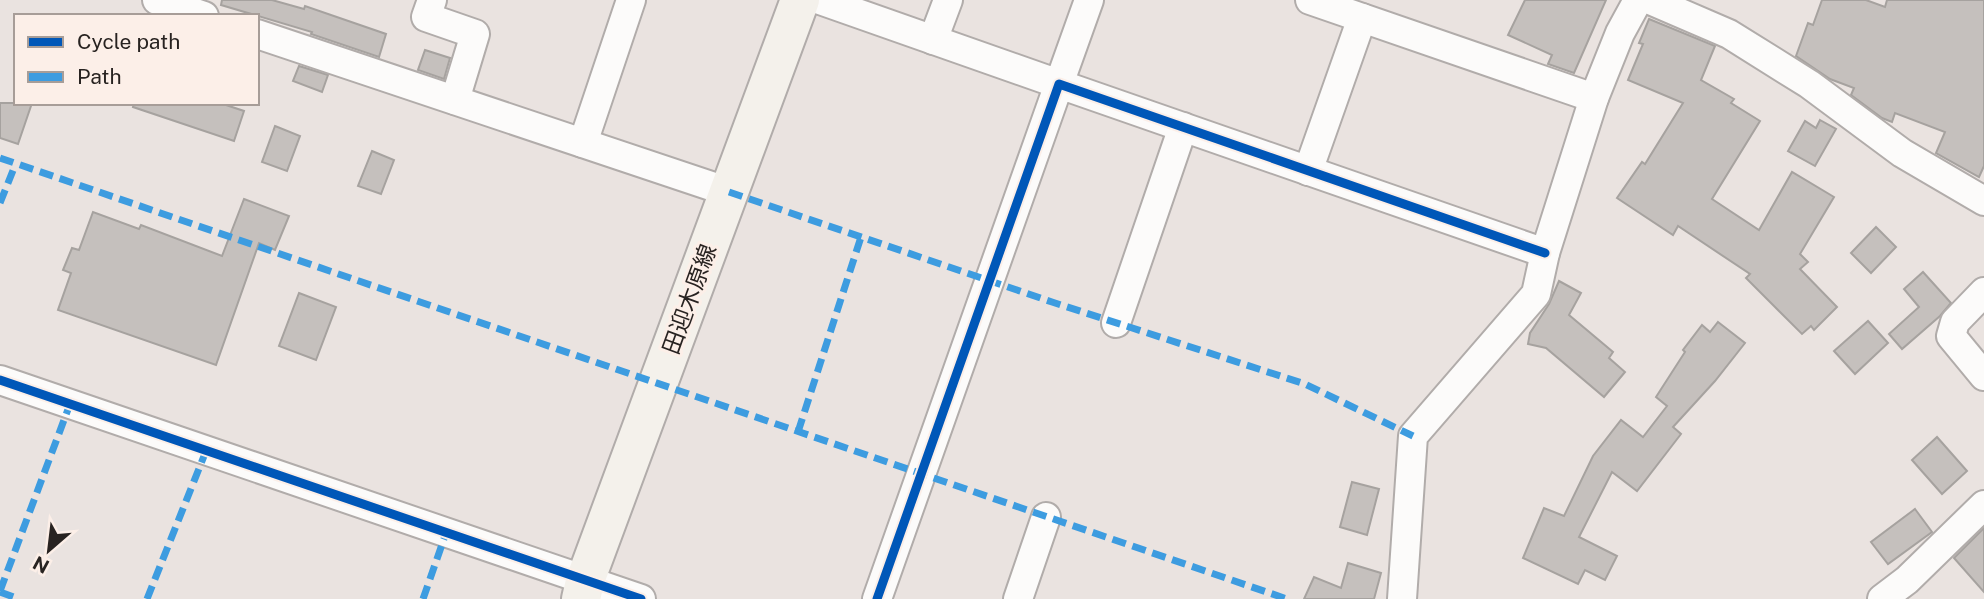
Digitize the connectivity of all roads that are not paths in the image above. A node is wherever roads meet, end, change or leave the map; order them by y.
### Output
1 (157, 0) edge
2 (432, 0) edge
3 (631, 0) edge
4 (800, 0) edge
5 (820, 0) edge
6 (947, 0) edge
7 (1089, 0) edge
8 (1310, 0) edge
9 (1638, 0) edge
10 (1650, 0) edge
11 (198, 14) edge
12 (1362, 18) junction
13 (259, 35) edge
14 (933, 40) junction
15 (1059, 84) junction
16 (1594, 98) junction
17 (455, 100) junction
18 (1183, 127) junction
19 (583, 143) junction
20 (1308, 171) junction
21 (729, 192) junction
22 (1984, 201) edge
23 (1545, 253) junction
24 (1984, 292) edge
25 (1116, 323) dead end
26 (1984, 376) edge
27 (0, 380) edge
28 (1984, 505) edge
29 (1046, 517) dead end
30 (583, 590) edge
31 (641, 599) edge
32 (877, 599) edge
33 (1018, 599) edge
34 (1402, 599) edge
35 (1882, 599) edge

1 - 11 street
2 - 17 street
3 - 19 street
4 - 21 main road, 田迎木原線
5 - 14 street
6 - 14 street
7 - 15 street
8 - 12 street
9 - 16 street
10 - 22 street
12 - 16 street
12 - 20 street
13 - 17 street
14 - 15 street
15 - 18 street
15 - 32 street
16 - 23 street
17 - 19 street
18 - 20 street
18 - 25 street
19 - 21 street
20 - 23 street
21 - 30 main road, 田迎木原線
23 - 34 street
24 - 26 street
27 - 30 street
28 - 35 street
29 - 33 street
30 - 31 street

